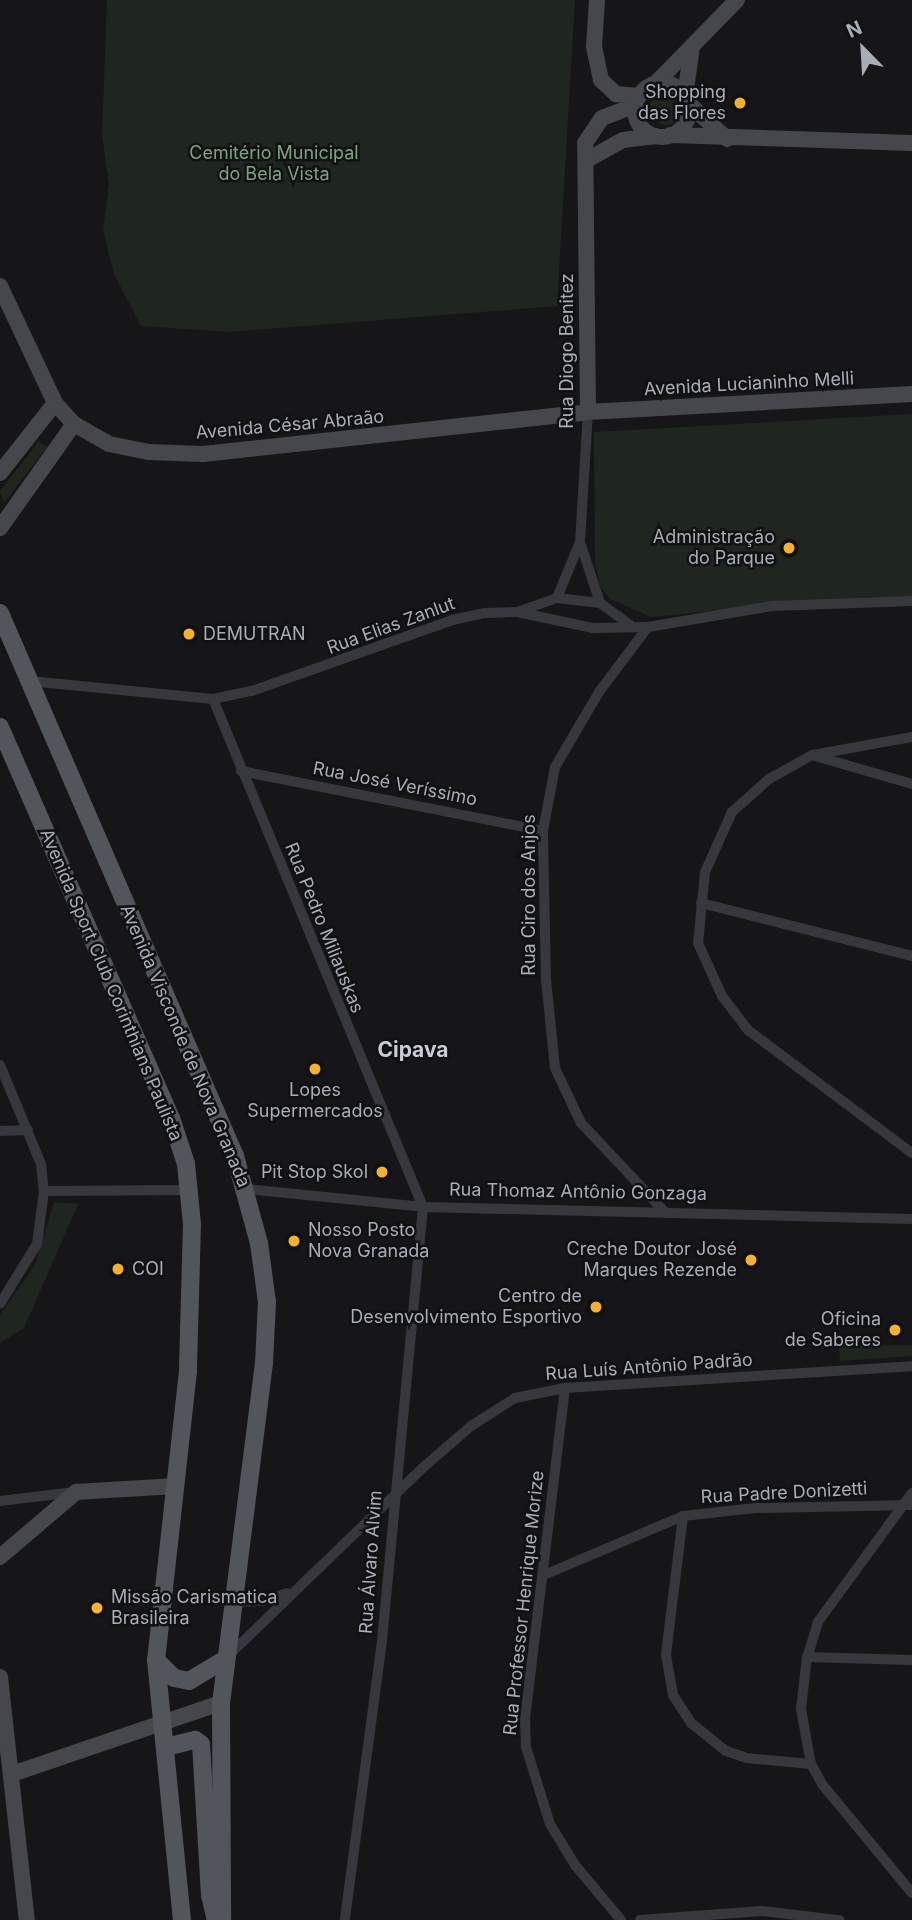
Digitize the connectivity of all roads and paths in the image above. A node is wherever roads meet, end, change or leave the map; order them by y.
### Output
1 (597, 0) edge
2 (737, 0) edge
3 (692, 47) junction
4 (656, 83) junction
5 (637, 100) junction
6 (687, 100) junction
7 (664, 136) junction
8 (726, 139) junction
9 (912, 143) edge
10 (587, 160) junction
11 (0, 286) edge
12 (912, 394) edge
13 (55, 403) junction
14 (588, 412) junction
15 (74, 424) junction
16 (0, 473) edge
17 (0, 528) edge
18 (580, 542) junction
19 (557, 598) junction
20 (912, 601) edge
21 (600, 603) junction
22 (517, 612) junction
23 (0, 613) edge
24 (632, 626) junction
25 (648, 627) junction
26 (29, 681) junction
27 (213, 699) junction
28 (0, 727) edge
29 (912, 737) edge
30 (812, 755) junction
31 (241, 771) junction
32 (912, 784) edge
33 (543, 831) junction
34 (701, 903) junction
35 (912, 956) edge
36 (0, 1065) edge
37 (28, 1130) junction
38 (0, 1131) edge
39 (909, 1149) edge
40 (190, 1189) junction
41 (247, 1189) junction
42 (44, 1191) junction
43 (423, 1207) junction
44 (663, 1210) junction
45 (911, 1218) edge
46 (0, 1304) edge
47 (912, 1366) edge
48 (565, 1388) junction
49 (176, 1486) junction
50 (76, 1492) junction
51 (912, 1493) edge
52 (393, 1495) junction
53 (0, 1501) edge
54 (907, 1506) edge
55 (683, 1516) junction
56 (0, 1557) edge
57 (544, 1575) junction
58 (293, 1591) junction
59 (232, 1602) junction
60 (807, 1657) junction
61 (156, 1660) junction
62 (224, 1660) junction
63 (912, 1660) edge
64 (0, 1677) edge
65 (221, 1703) junction
66 (162, 1722) junction
67 (166, 1747) junction
68 (811, 1764) junction
69 (6, 1776) edge
70 (912, 1893) edge
71 (27, 1920) edge
72 (182, 1920) edge
73 (216, 1920) edge
74 (222, 1920) edge
75 (345, 1920) edge
76 (621, 1920) edge
77 (640, 1920) edge
78 (839, 1920) edge

1 - 5 street
2 - 3 street
3 - 4 street
3 - 6 street
4 - 5 street
4 - 6 street
5 - 7 street
5 - 10 street, Rua Diogo Benitez
6 - 7 street
6 - 8 street
7 - 8 street
7 - 10 street
8 - 9 street
10 - 14 street, Rua Diogo Benitez
11 - 13 street, Avenida César Abraão
12 - 14 street, Avenida Lucianinho Melli
13 - 15 street, Avenida César Abraão
13 - 16 street
14 - 15 street, Avenida César Abraão
14 - 18 street, Rua Diogo Benitez
15 - 17 street
18 - 19 street, Rua Diogo Benitez
18 - 21 street, Rua Diogo Benitez
19 - 21 street, Rua Elias Zanlut
19 - 22 street, Rua Elias Zanlut
20 - 25 street
21 - 24 street, Rua Elias Zanlut
22 - 24 street, Rua Elias Zanlut
22 - 27 street, Rua Elias Zanlut
23 - 26 main road, Avenida Visconde de Nova Granada
24 - 25 street, Rua Elias Zanlut
25 - 33 street, Rua Ciro dos Anjos
26 - 27 street, Rua Elias Zanlut
26 - 41 main road, Avenida Visconde de Nova Granada
27 - 31 street, Rua Pedro Miliauskas
28 - 40 main road, Avenida Sport Club Corinthians Paulista
29 - 30 street
30 - 32 street
30 - 34 street
31 - 33 street, Rua José Veríssimo
31 - 43 street, Rua Pedro Miliauskas
33 - 44 street, Rua Ciro dos Anjos
34 - 35 street
34 - 39 street
36 - 37 street
37 - 38 street
37 - 42 street
40 - 42 street
40 - 49 main road, Avenida Sport Club Corinthians Paulista
41 - 43 street, Rua Thomaz Antônio Gonzaga
41 - 59 main road, Avenida Visconde de Nova Granada
42 - 46 street
43 - 44 street, Rua Thomaz Antônio Gonzaga
43 - 52 street, Rua Álvaro Alvim
44 - 45 street, Rua Thomaz Antônio Gonzaga
47 - 48 street, Rua Luís Antônio Padrão
48 - 52 street, Rua Luís Antônio Padrão
48 - 57 street, Rua Professor Henrique Morize
49 - 50 street
49 - 61 main road, Avenida Sport Club Corinthians Paulista
50 - 53 street
50 - 56 street
51 - 54 street
52 - 58 street, Rua Luís Antônio Padrão
52 - 75 street, Rua Álvaro Alvim
54 - 55 street, Rua Padre Donizetti
54 - 60 street
55 - 57 street, Rua Padre Donizetti
55 - 68 street
57 - 76 street, Rua Professor Henrique Morize
58 - 59 street, Rua Luís Antônio Padrão
58 - 62 street, Rua Luís Antônio Padrão
59 - 62 main road, Avenida Visconde de Nova Granada
60 - 63 street
60 - 68 street
61 - 62 main road
61 - 66 main road, Avenida Sport Club Corinthians Paulista
62 - 65 main road, Avenida Visconde de Nova Granada
64 - 69 street
65 - 66 street
65 - 74 main road, Avenida Visconde de Nova Granada
66 - 67 main road, Avenida Sport Club Corinthians Paulista
66 - 69 street
67 - 72 main road, Avenida Sport Club Corinthians Paulista
67 - 73 main road
68 - 70 street
69 - 71 street
77 - 78 street

